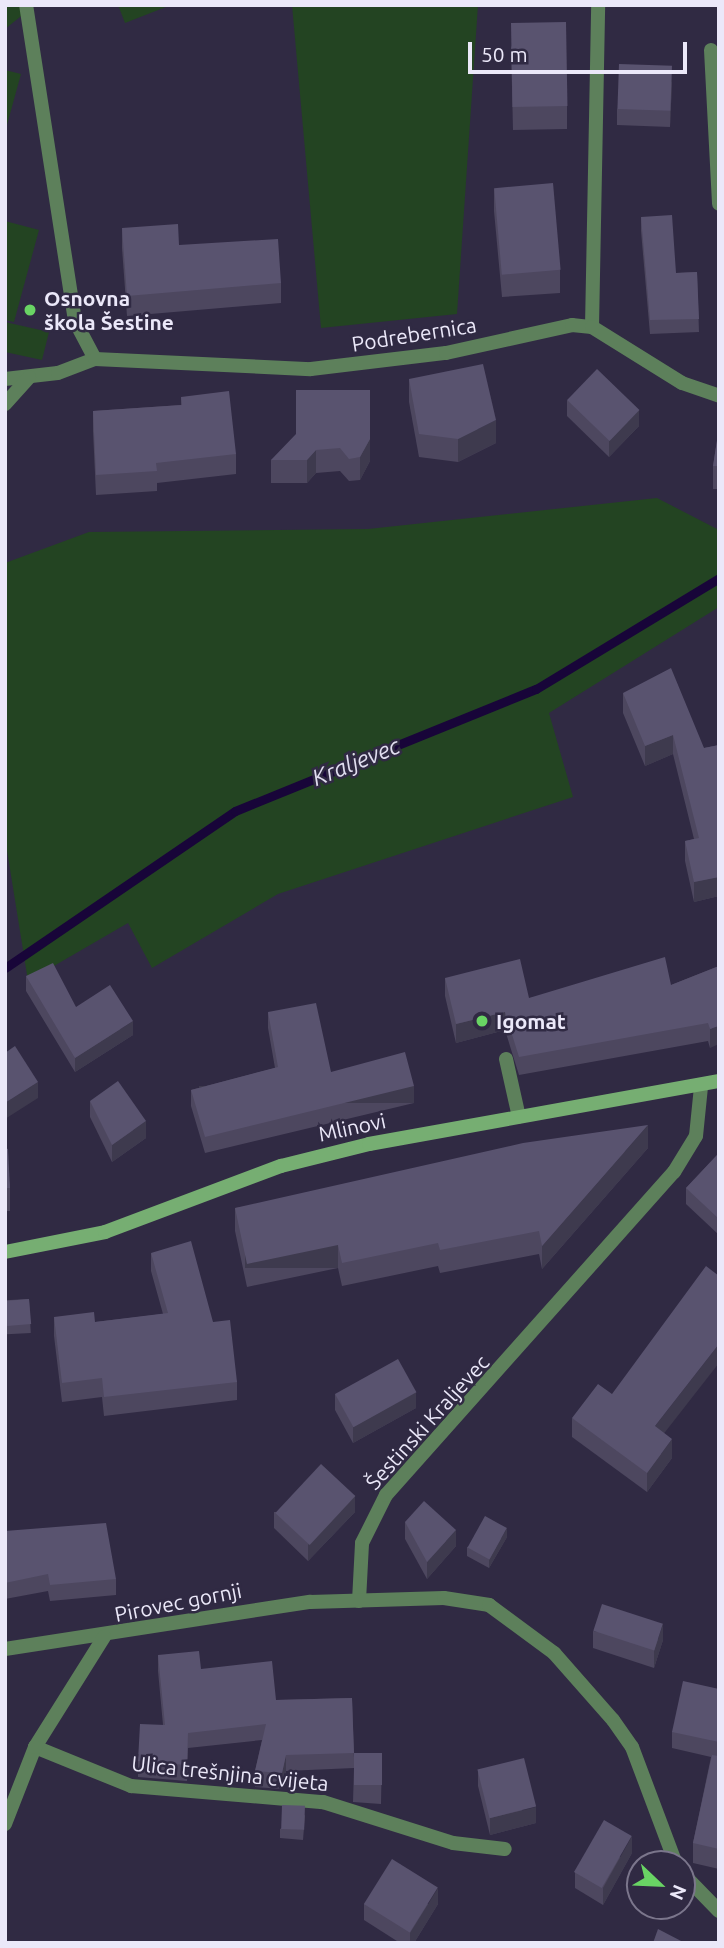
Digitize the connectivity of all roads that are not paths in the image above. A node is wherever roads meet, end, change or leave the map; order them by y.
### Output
1 (26, 5) edge
2 (598, 5) edge
3 (710, 50) dead end
4 (719, 204) edge
5 (592, 327) junction
6 (96, 359) junction
7 (29, 377) junction
8 (5, 379) edge
9 (719, 396) edge
10 (5, 404) edge
11 (506, 1059) dead end
12 (719, 1082) edge
13 (701, 1087) junction
14 (519, 1116) junction
15 (5, 1252) edge
16 (359, 1601) junction
17 (104, 1637) junction
18 (5, 1648) edge
19 (35, 1747) junction
20 (5, 1824) edge
21 (505, 1849) dead end
22 (671, 1850) edge
23 (696, 1887) edge
24 (719, 1911) edge

1 - 6 street
2 - 5 street
3 - 4 street
5 - 6 street, Podrebernica
5 - 9 street
6 - 7 street, Podrebernica
7 - 8 street, Podrebernica
7 - 10 street
11 - 14 street
12 - 13 main road, Mlinovi
13 - 14 main road, Mlinovi
13 - 16 street, Šestinski Kraljevec
14 - 15 main road, Mlinovi
16 - 17 street, Pirovec gornji
16 - 22 street
17 - 18 street, Pirovec gornji
17 - 19 street
19 - 20 street
19 - 21 street, Ulica trešnjina cvijeta
23 - 24 street

